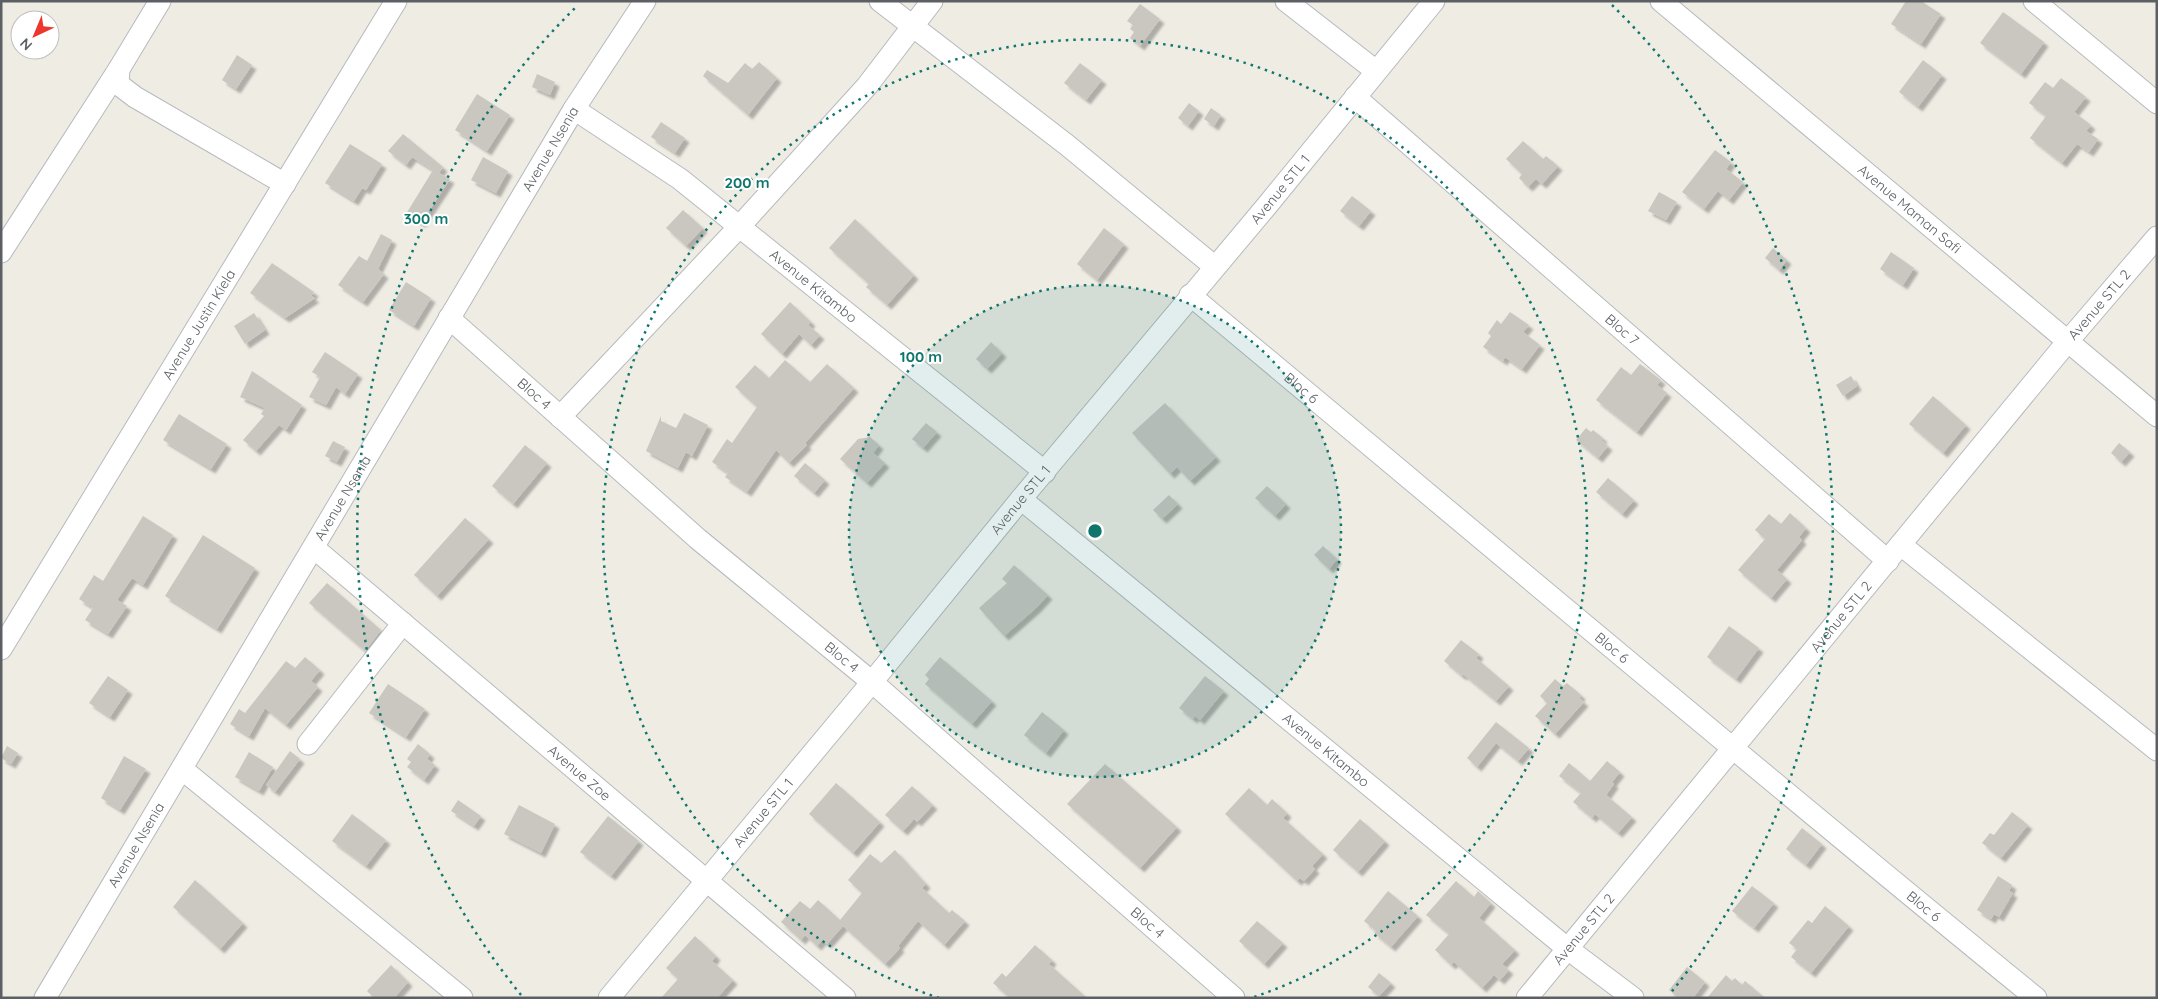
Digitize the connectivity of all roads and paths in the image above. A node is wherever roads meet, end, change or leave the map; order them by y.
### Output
1 (160, 1) edge
2 (396, 1) edge
3 (645, 1) edge
4 (880, 1) edge
5 (932, 1) edge
6 (1286, 1) edge
7 (1434, 1) edge
8 (1661, 1) edge
9 (2034, 1) edge
10 (913, 27) junction
11 (119, 68) junction
12 (1376, 71) junction
13 (1355, 96) junction
14 (2157, 103) edge
15 (574, 110) junction
16 (286, 184) junction
17 (739, 227) junction
18 (2157, 237) edge
19 (1, 252) edge
20 (1215, 267) junction
21 (1190, 295) junction
22 (448, 318) junction
23 (2068, 341) junction
24 (2157, 416) edge
25 (560, 417) junction
26 (1045, 472) junction
27 (1021, 499) junction
28 (314, 548) junction
29 (1895, 553) junction
30 (403, 623) junction
31 (1, 649) edge
32 (872, 682) junction
33 (308, 744) dead end
34 (1733, 747) junction
35 (2157, 750) edge
36 (182, 769) junction
37 (705, 880) junction
38 (1568, 949) junction
39 (50, 996) edge
40 (462, 998) edge
41 (609, 998) edge
42 (845, 998) edge
43 (1234, 998) edge
44 (1527, 998) edge
45 (1633, 998) edge
46 (2036, 998) edge

1 - 11 street
2 - 16 street, Avenue Justin Kiela
3 - 15 street, Avenue Nsenia
4 - 10 street
5 - 10 street
6 - 12 street
7 - 12 street, Avenue STL 1
8 - 23 street, Avenue Maman Safi
9 - 14 street
10 - 17 street
10 - 20 street
11 - 16 street
11 - 19 street
12 - 13 street, Avenue STL 1
13 - 20 street, Avenue STL 1
13 - 29 street, Bloc 7
15 - 17 street, Avenue Kitambo
15 - 22 street, Avenue Nsenia
16 - 31 street, Avenue Justin Kiela
17 - 25 street
17 - 26 street, Avenue Kitambo
18 - 23 street, Avenue STL 2
20 - 21 street, Avenue STL 1
21 - 26 street, Avenue STL 1
21 - 34 street, Bloc 6
22 - 25 street, Bloc 4
22 - 28 street, Avenue Nsenia
23 - 24 street, Avenue Maman Safi
23 - 29 street, Avenue STL 2
25 - 32 street, Bloc 4
26 - 27 street, Avenue STL 1
27 - 32 street, Avenue STL 1
27 - 38 street, Avenue Kitambo
28 - 30 street, Avenue Zoe
28 - 36 street, Avenue Nsenia
29 - 34 street, Avenue STL 2
29 - 35 street, Bloc 7
30 - 33 street
30 - 37 street, Avenue Zoe
32 - 37 street, Avenue STL 1
32 - 43 street, Bloc 4
34 - 38 street, Avenue STL 2
34 - 46 street, Bloc 6
36 - 39 street, Avenue Nsenia
36 - 40 street
37 - 41 street, Avenue STL 1
37 - 42 street, Avenue Zoe
38 - 44 street, Avenue STL 2
38 - 45 street, Avenue Kitambo

